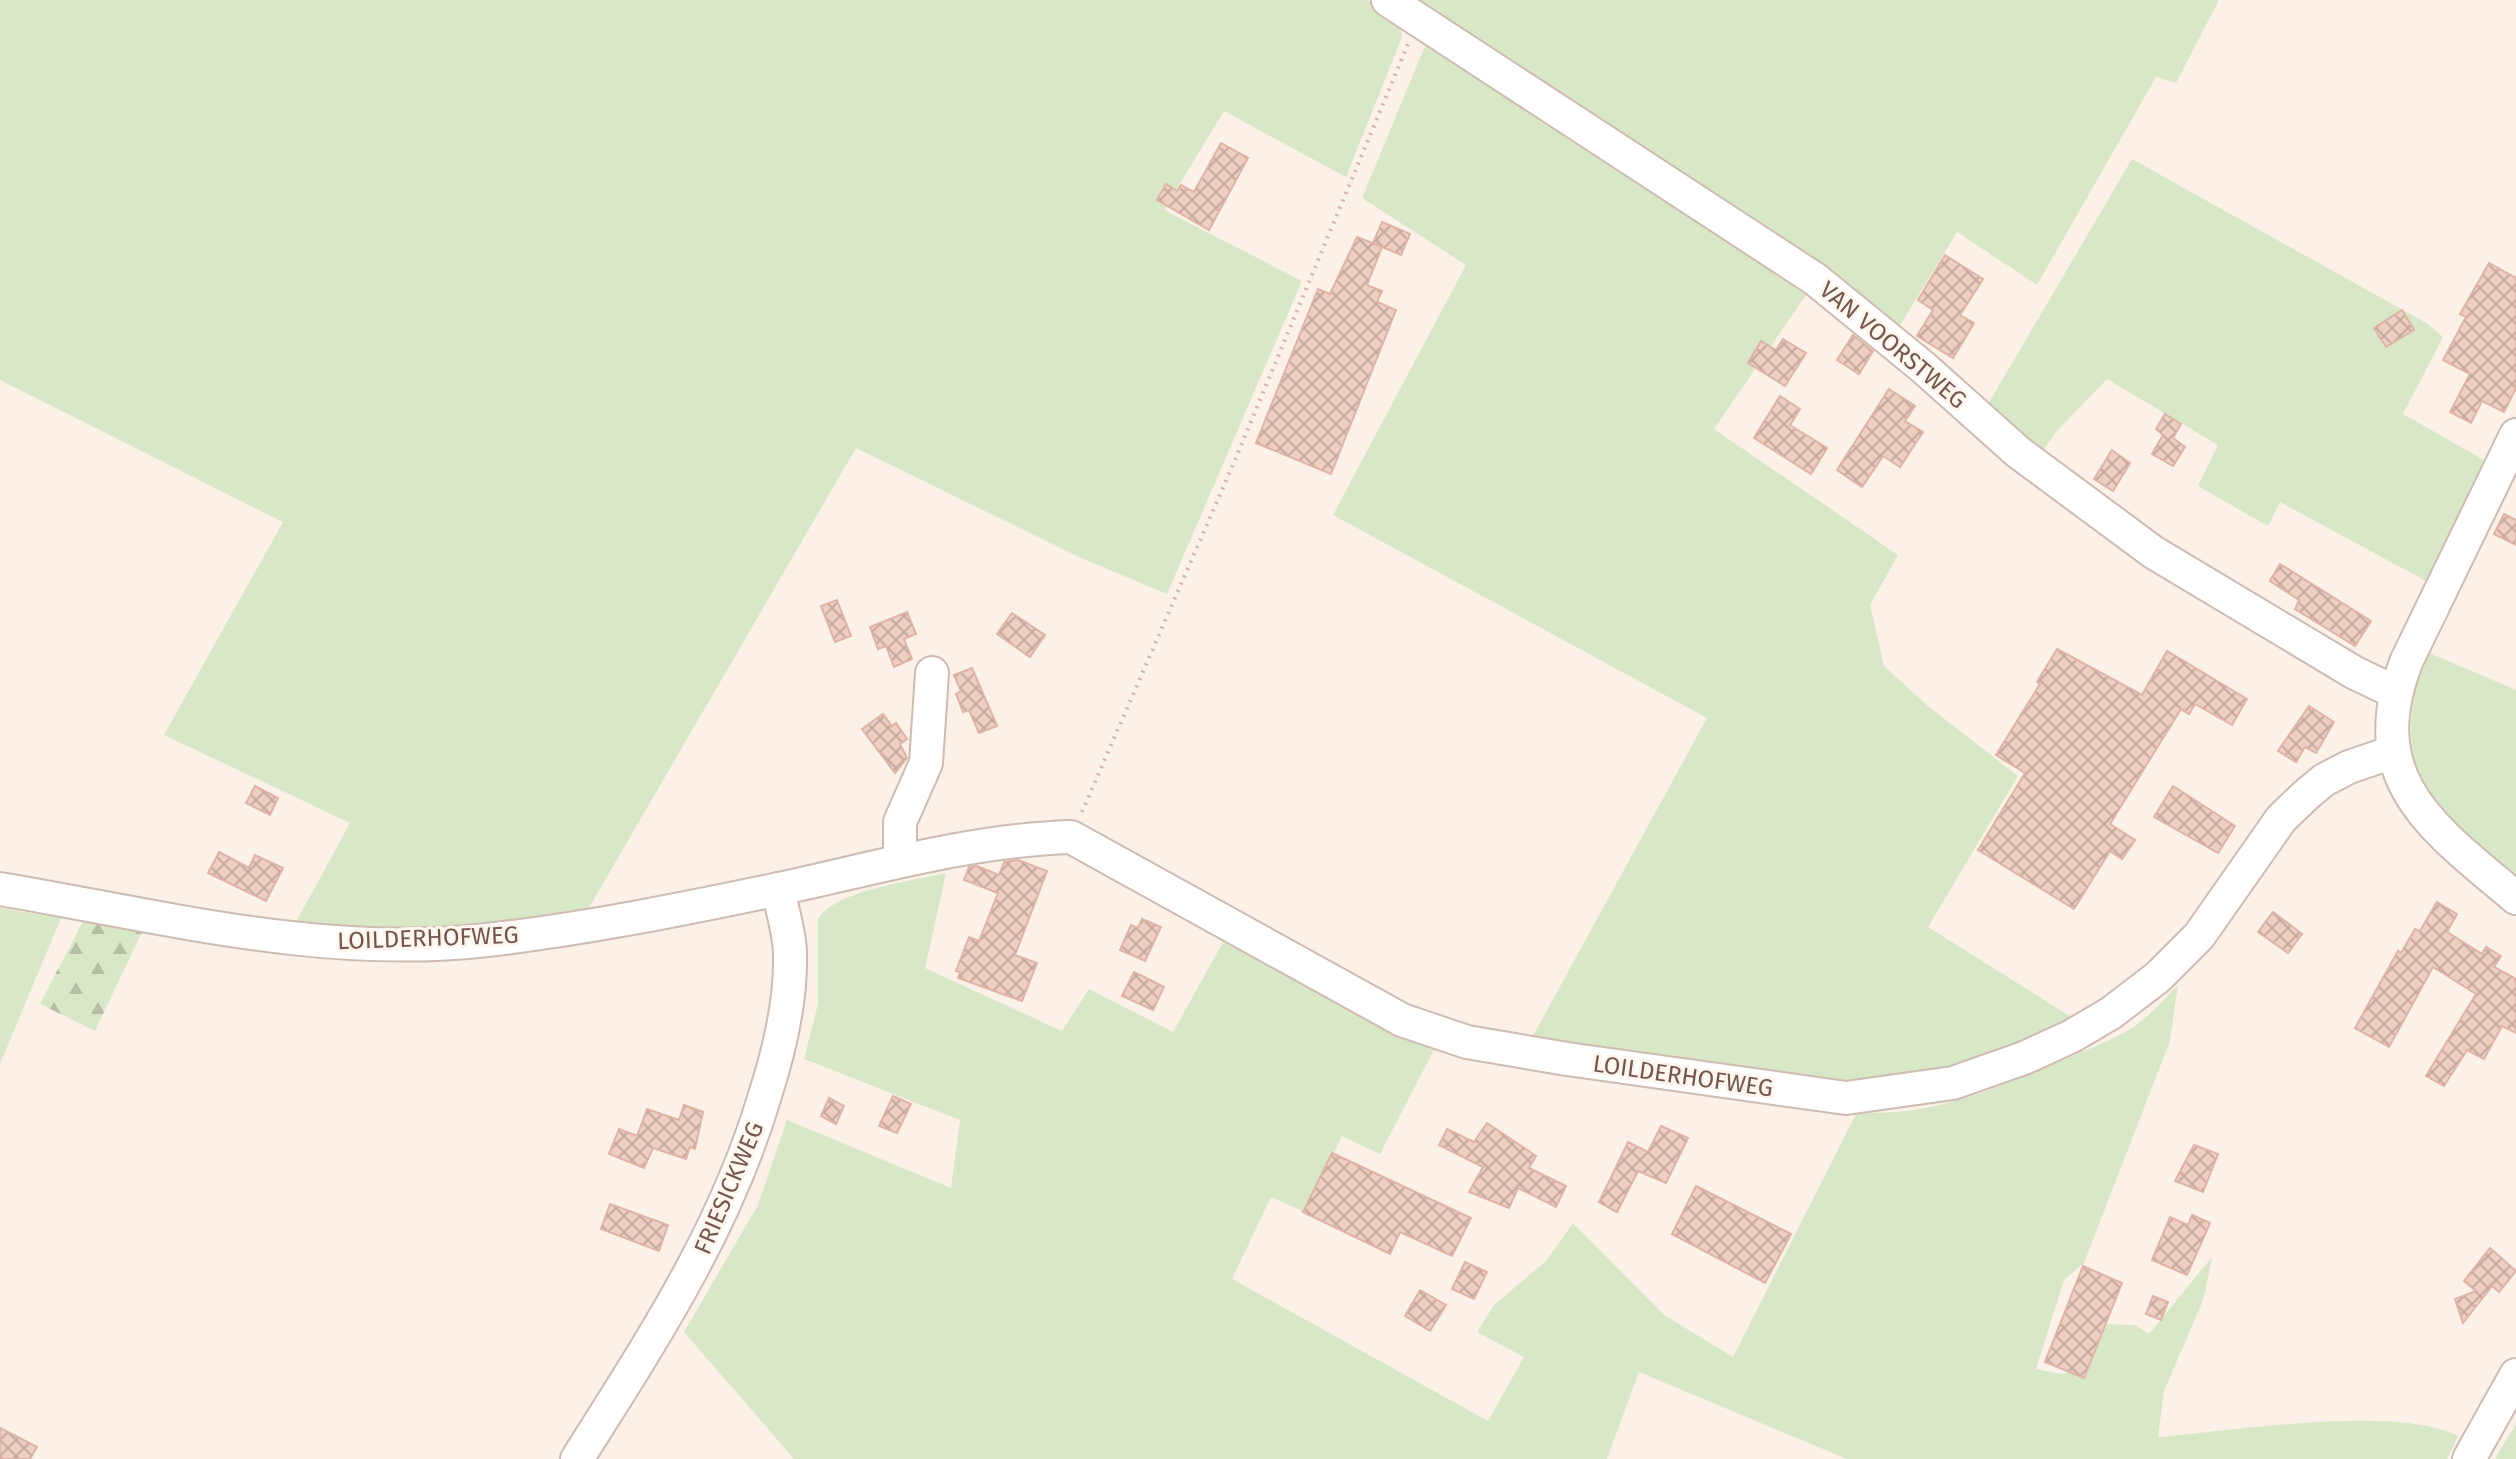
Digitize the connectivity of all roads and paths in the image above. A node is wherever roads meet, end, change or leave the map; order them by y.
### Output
1 (1388, 0) edge
2 (1418, 20) junction
3 (2516, 435) edge
4 (932, 673) dead end
5 (2395, 692) junction
6 (2393, 752) junction
7 (1071, 837) junction
8 (900, 860) junction
9 (0, 889) edge
10 (778, 889) junction
11 (2516, 898) edge
12 (2516, 1375) edge
13 (577, 1459) edge
14 (2469, 1459) edge

1 - 2 street, VAN VOORSTWEG
2 - 5 street, VAN VOORSTWEG
2 - 7 path
3 - 5 street
4 - 8 street
5 - 6 street
6 - 7 street, LOILDERHOFWEG
6 - 11 street
7 - 8 street, LOILDERHOFWEG
8 - 10 street, LOILDERHOFWEG
9 - 10 street, LOILDERHOFWEG
10 - 13 street, FRIESICKWEG
12 - 14 street

